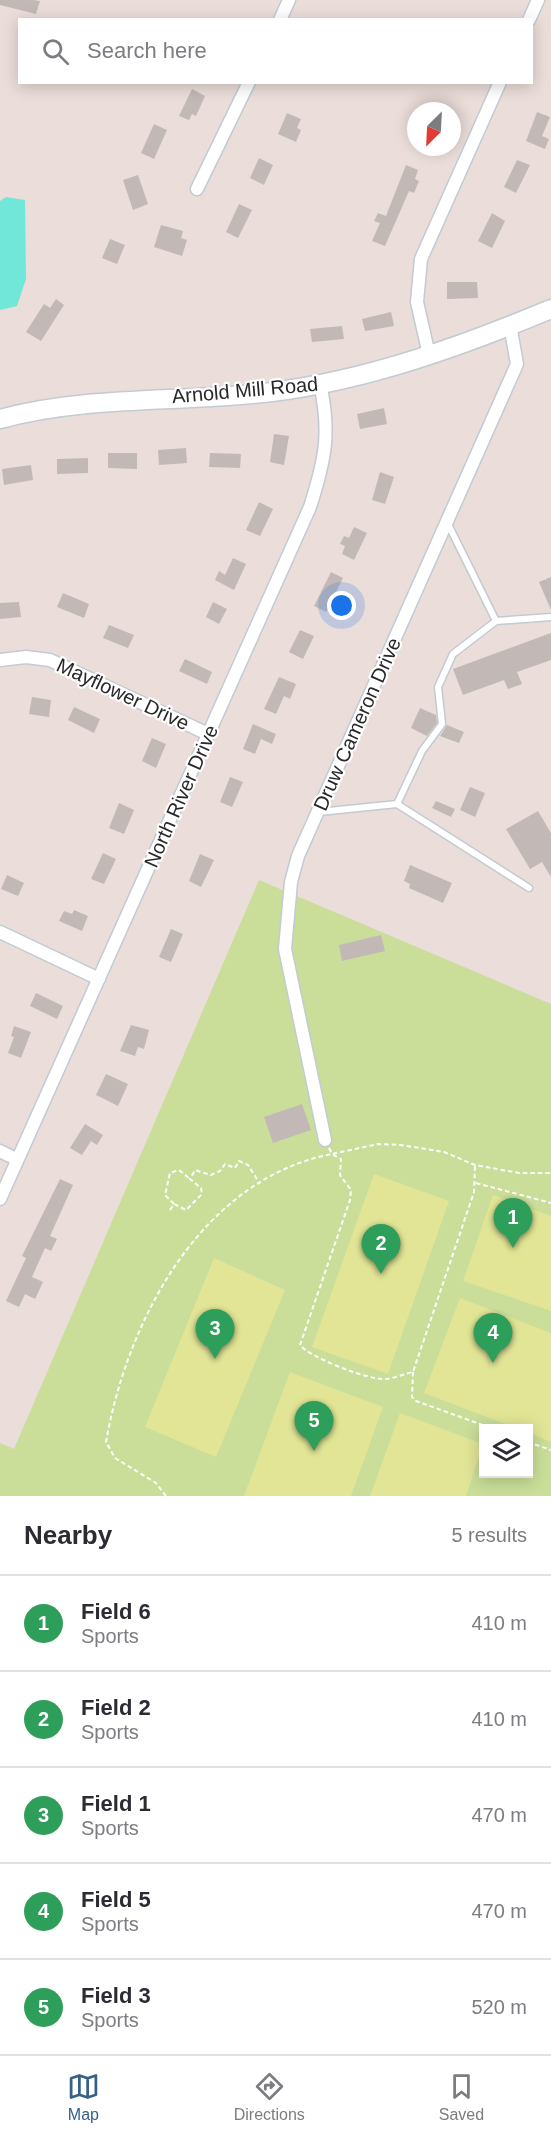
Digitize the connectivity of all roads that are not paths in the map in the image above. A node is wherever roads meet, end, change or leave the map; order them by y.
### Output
1 (289, 0) edge
2 (538, 0) edge
3 (281, 18) edge
4 (530, 18) edge
5 (248, 84) edge
6 (499, 84) edge
7 (197, 189) dead end
8 (551, 309) edge
9 (510, 325) junction
10 (429, 355) junction
11 (320, 384) junction
12 (0, 418) edge
13 (447, 521) junction
14 (551, 616) edge
15 (496, 621) junction
16 (0, 660) edge
17 (208, 734) junction
18 (397, 804) junction
19 (317, 812) junction
20 (529, 888) dead end
21 (0, 932) edge
22 (99, 979) junction
23 (325, 1140) road end
24 (0, 1151) edge
25 (16, 1159) junction
26 (0, 1199) edge

1 - 3 street
2 - 4 street
5 - 7 street
6 - 10 street
8 - 9 main road, Arnold Mill Road
9 - 10 main road, Arnold Mill Road
9 - 13 street, Druw Cameron Drive
10 - 11 main road, Arnold Mill Road
11 - 12 main road, Arnold Mill Road
11 - 17 street, North River Drive
13 - 15 lane
13 - 19 street, Druw Cameron Drive
14 - 15 lane
15 - 18 lane
16 - 17 street, Mayflower Drive
17 - 22 street, North River Drive
18 - 19 lane
18 - 20 lane
19 - 23 street, Druw Cameron Drive
21 - 22 street
22 - 25 street, North River Drive
24 - 25 street
25 - 26 street, North River Drive

